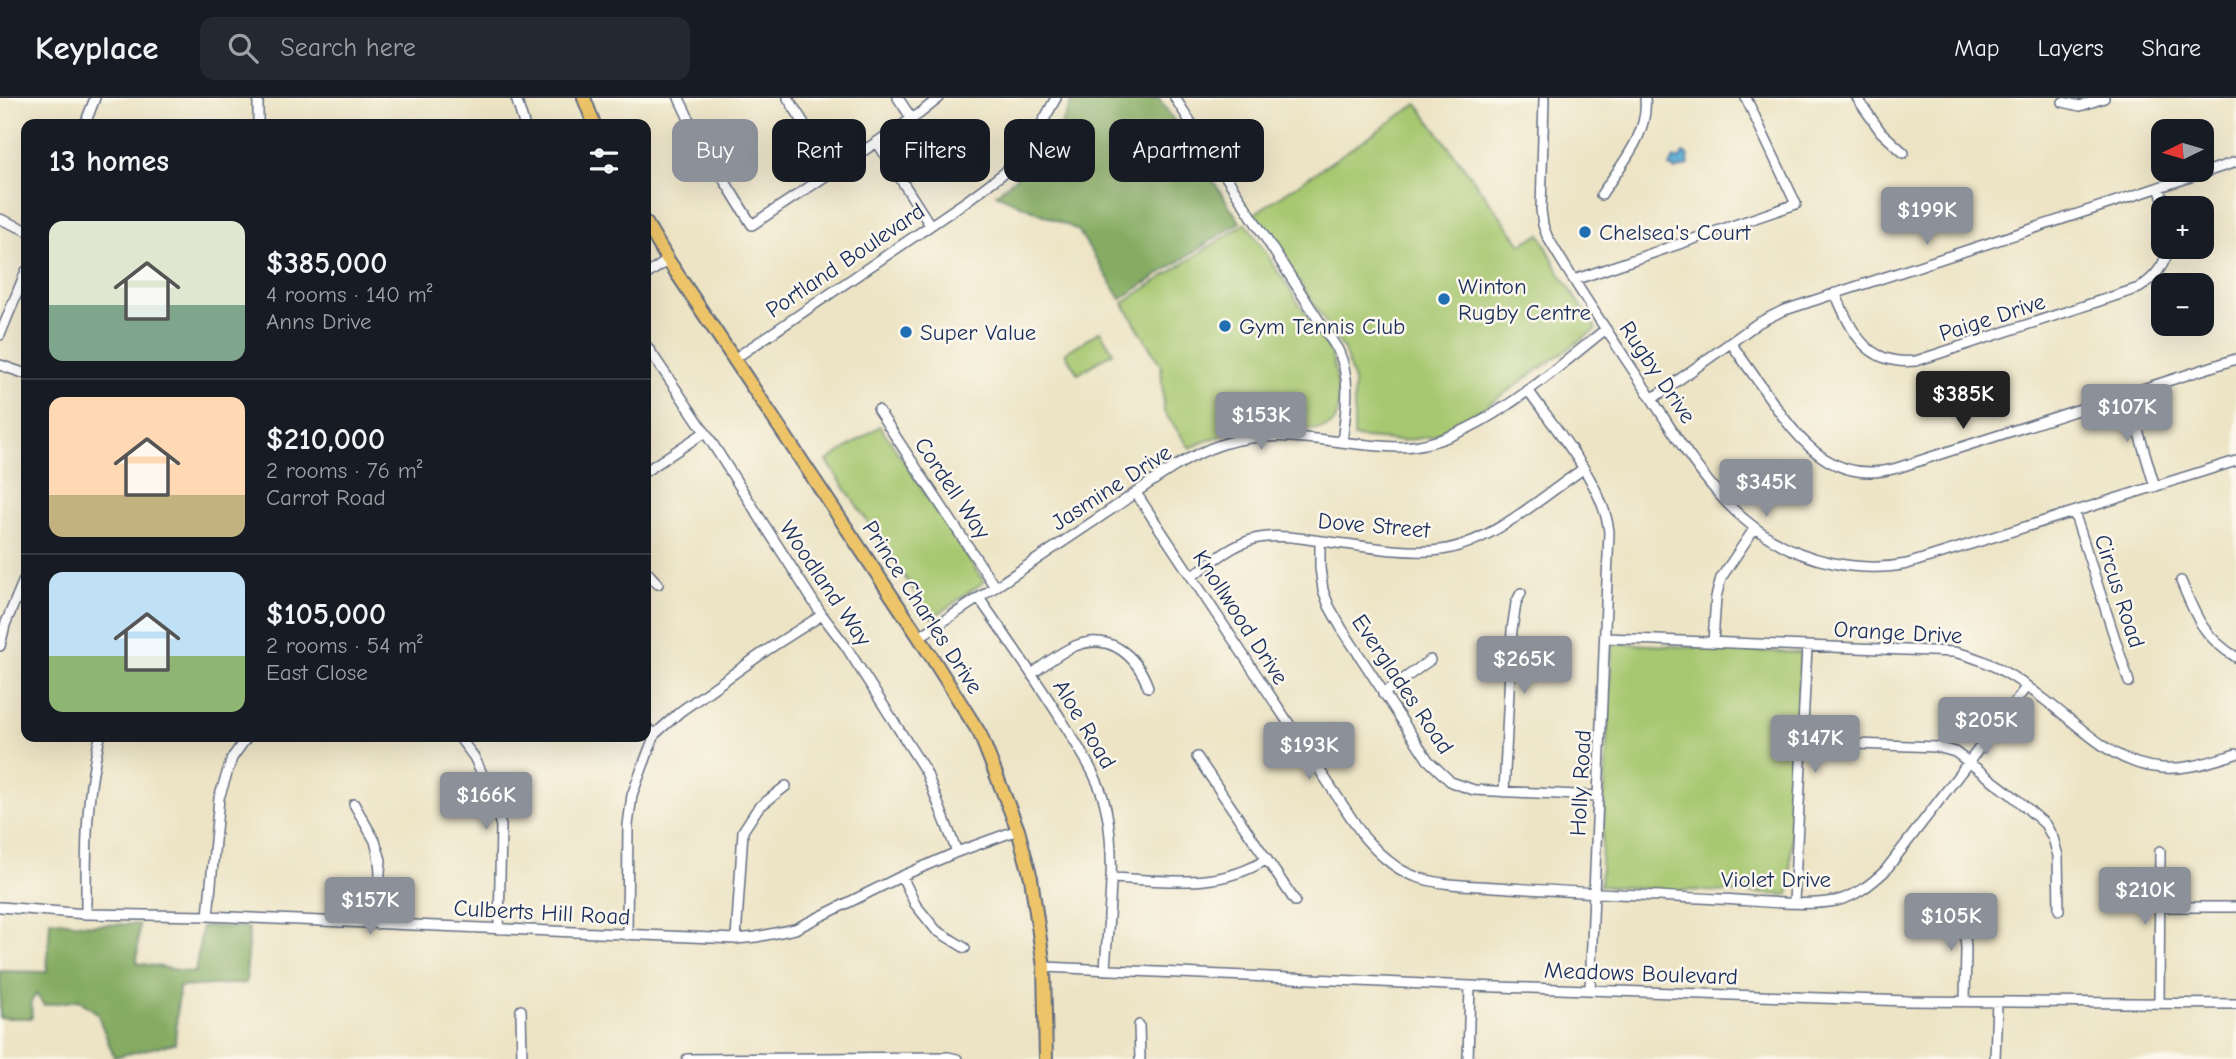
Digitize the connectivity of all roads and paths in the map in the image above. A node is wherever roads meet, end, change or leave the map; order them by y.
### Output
1 (95, 98) edge
2 (258, 98) edge
3 (516, 98) edge
4 (584, 98) edge
5 (679, 98) edge
6 (788, 98) edge
7 (898, 98) edge
8 (939, 98) edge
9 (1056, 98) edge
10 (1175, 98) edge
11 (1544, 98) edge
12 (1645, 98) edge
13 (1746, 98) edge
14 (1857, 98) edge
15 (2104, 98) edge
16 (2063, 102) dead end
17 (87, 119) edge
18 (258, 119) edge
19 (522, 119) edge
20 (592, 119) edge
21 (801, 119) edge
22 (912, 119) joint
23 (880, 140) edge
24 (877, 142) junction
25 (866, 149) edge
26 (1904, 153) dead end
27 (2236, 162) edge
28 (817, 182) edge
29 (2160, 187) junction
30 (1601, 195) dead end
31 (2163, 196) edge
32 (0, 219) edge
33 (930, 225) junction
34 (21, 228) edge
35 (651, 231) edge
36 (2166, 259) edge
37 (668, 260) junction
38 (651, 272) edge
39 (1574, 280) junction
40 (21, 283) edge
41 (1835, 293) junction
42 (1606, 329) junction
43 (0, 335) edge
44 (1731, 342) junction
45 (651, 352) edge
46 (734, 359) junction
47 (2236, 359) edge
48 (0, 365) edge
49 (21, 372) edge
50 (1528, 390) junction
51 (2127, 393) junction
52 (1652, 399) junction
53 (878, 410) dead end
54 (705, 432) junction
55 (1342, 442) junction
56 (2236, 461) edge
57 (651, 468) edge
58 (1583, 469) junction
59 (2155, 487) junction
60 (1136, 493) junction
61 (2074, 512) junction
62 (1754, 529) junction
63 (1320, 541) junction
64 (651, 576) edge
65 (1192, 576) junction
66 (2181, 581) dead end
67 (658, 584) dead end
68 (21, 587) edge
69 (995, 587) junction
70 (1521, 593) dead end
71 (979, 598) junction
72 (822, 615) junction
73 (919, 637) junction
74 (1606, 638) junction
75 (1713, 642) junction
76 (0, 646) edge
77 (1807, 647) junction
78 (2236, 657) edge
79 (1430, 660) dead end
80 (1032, 674) junction
81 (2129, 682) dead end
82 (2027, 686) junction
83 (1148, 687) dead end
84 (1383, 694) junction
85 (651, 731) edge
86 (655, 734) junction
87 (99, 742) edge
88 (243, 742) edge
89 (462, 742) edge
90 (1802, 742) junction
91 (2236, 754) edge
92 (1197, 757) dead end
93 (1969, 762) junction
94 (786, 786) dead end
95 (1504, 792) junction
96 (1598, 796) junction
97 (354, 804) dead end
98 (1018, 830) junction
99 (957, 852) junction
100 (2160, 852) dead end
101 (1267, 859) junction
102 (902, 876) junction
103 (1111, 878) junction
104 (1594, 894) junction
105 (1296, 901) dead end
106 (1794, 902) junction
107 (1962, 902) dead end
108 (2236, 906) edge
109 (0, 907) edge
110 (2160, 907) junction
111 (2059, 910) dead end
112 (86, 914) junction
113 (208, 916) junction
114 (376, 924) junction
115 (499, 929) junction
116 (627, 935) junction
117 (736, 939) junction
118 (965, 948) dead end
119 (1044, 967) junction
120 (1105, 970) junction
121 (1471, 986) junction
122 (1590, 990) junction
123 (1965, 1002) junction
124 (1997, 1002) junction
125 (2159, 1003) junction
126 (2236, 1004) edge
127 (521, 1010) dead end
128 (1139, 1025) dead end
129 (863, 1058) edge
130 (522, 1059) edge
131 (687, 1059) edge
132 (957, 1059) edge
133 (1046, 1059) edge
134 (1140, 1059) edge
135 (1468, 1059) edge
136 (1995, 1059) edge

1 - 17 street
2 - 18 street
3 - 19 street
4 - 20 highway
5 - 28 street
6 - 21 street
7 - 22 street
8 - 22 street
9 - 33 street, Portland Boulevard
10 - 55 street
11 - 39 street, Rugby Drive
12 - 30 street
13 - 39 street
14 - 26 street
15 - 16 street
23 - 24 street
24 - 25 street
24 - 33 street
27 - 29 street
29 - 31 street
29 - 41 street
32 - 34 street
33 - 46 street, Portland Boulevard
35 - 37 highway, Prince Charles Drive
36 - 41 street, Paige Drive
37 - 38 street
37 - 46 highway, Prince Charles Drive
39 - 42 street, Rugby Drive
40 - 43 street
41 - 44 street
42 - 50 street, Jasmine Drive
42 - 52 street, Rugby Drive
44 - 51 street
44 - 52 street
45 - 54 street, Woodland Way
46 - 73 highway, Prince Charles Drive
47 - 51 street
48 - 49 street
50 - 55 street, Jasmine Drive
50 - 58 street, Holly Road
51 - 59 street
52 - 62 street, Rugby Drive
53 - 69 street, Cordell Way
54 - 57 street
54 - 72 street, Woodland Way
55 - 60 street, Jasmine Drive
56 - 59 street, Rugby Drive
58 - 63 street, Dove Street
58 - 74 street, Holly Road
59 - 61 street, Rugby Drive
60 - 65 street, Knollwood Drive
60 - 69 street, Jasmine Drive
61 - 62 street, Rugby Drive
61 - 81 street, Circus Road
62 - 75 street
63 - 65 street, Dove Street
63 - 84 street, Everglades Road
64 - 67 street
65 - 104 street, Knollwood Drive
66 - 78 street
68 - 76 street
69 - 71 street, Jasmine Drive
70 - 95 street
71 - 73 street, Jasmine Drive
71 - 80 street, Aloe Road
72 - 86 street
72 - 99 street, Woodland Way
73 - 98 highway, Prince Charles Drive
74 - 75 street, Orange Drive
74 - 96 street, Holly Road
75 - 77 street, Orange Drive
77 - 82 street, Orange Drive
77 - 90 street
79 - 84 street
80 - 83 street
80 - 103 street, Aloe Road
82 - 91 street, Orange Drive
82 - 93 street, Violet Drive
84 - 95 street, Everglades Road
85 - 86 street
86 - 116 street
87 - 112 street
88 - 113 street
89 - 115 street
90 - 93 street
90 - 106 street
92 - 101 street
93 - 106 street, Violet Drive
93 - 111 street
94 - 117 street
95 - 96 street, Everglades Road
96 - 104 street, Holly Road
97 - 114 street
98 - 99 street, Culberts Hill Road
98 - 119 highway, Prince Charles Drive
99 - 102 street, Culberts Hill Road
100 - 110 street
101 - 103 street
101 - 105 street
102 - 117 street, Culberts Hill Road
102 - 118 street
103 - 120 street, Aloe Road
104 - 106 street, Violet Drive
104 - 122 street, Holly Road
107 - 123 street
108 - 110 street
109 - 112 street, Culberts Hill Road
110 - 125 street
112 - 113 street, Culberts Hill Road
113 - 114 street, Culberts Hill Road
114 - 115 street, Culberts Hill Road
115 - 116 street, Culberts Hill Road
116 - 117 street, Culberts Hill Road
119 - 120 street, Meadows Boulevard
119 - 133 highway, Prince Charles Drive
120 - 121 street, Meadows Boulevard
121 - 122 street, Meadows Boulevard
121 - 135 street
122 - 123 street, Meadows Boulevard
123 - 124 street, Meadows Boulevard
124 - 125 street, Meadows Boulevard
124 - 136 street
125 - 126 street, Meadows Boulevard
127 - 130 street
128 - 134 street
129 - 131 street
129 - 132 street

